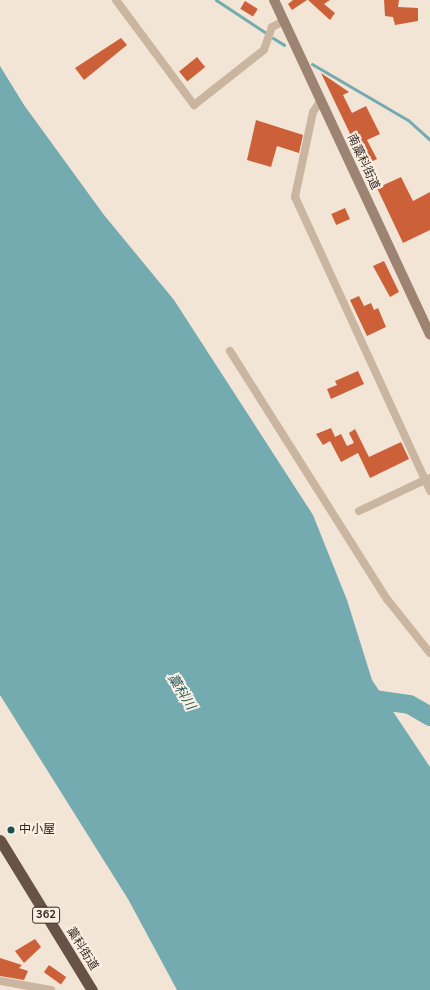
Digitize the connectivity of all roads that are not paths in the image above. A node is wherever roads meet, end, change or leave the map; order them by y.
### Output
1 (116, 0) edge
2 (274, 0) edge
3 (284, 21) junction
4 (320, 101) junction
5 (430, 334) edge
6 (230, 351) dead end
7 (428, 479) edge
8 (430, 491) edge
9 (359, 511) dead end
10 (430, 653) edge
11 (0, 840) edge
12 (0, 981) edge
13 (51, 990) edge
14 (92, 990) edge

1 - 3 street
2 - 3 main road, 南藁科街道
3 - 4 main road, 南藁科街道
4 - 5 main road, 南藁科街道
4 - 7 street
6 - 10 street
7 - 8 street
7 - 9 street
11 - 14 highway, 藁科街道 / 362
12 - 13 street

